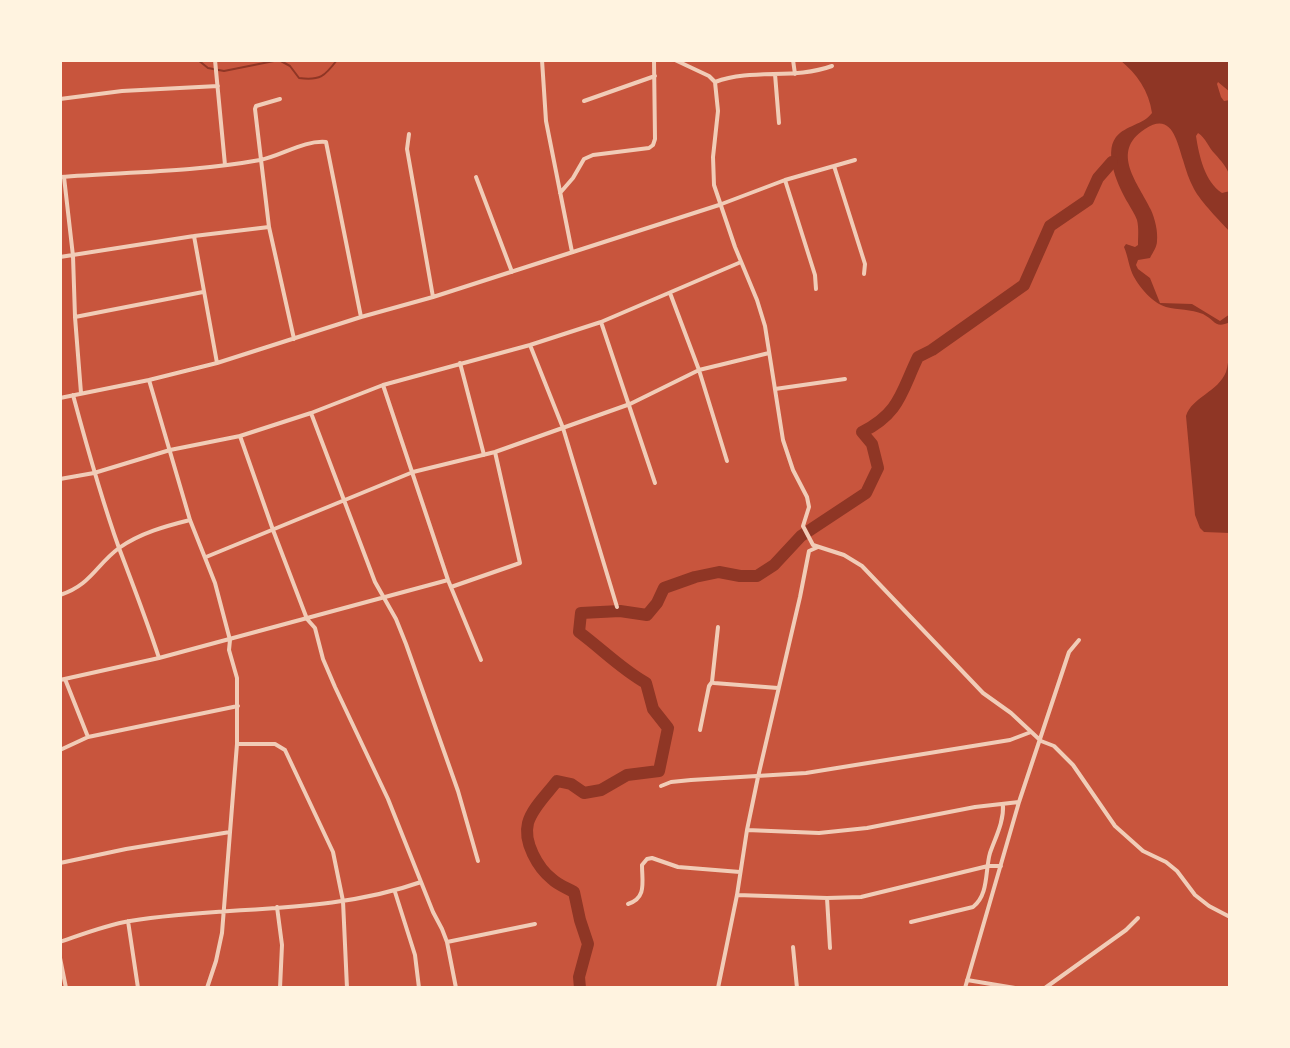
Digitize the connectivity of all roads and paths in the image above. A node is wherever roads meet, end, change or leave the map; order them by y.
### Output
1 (215, 60) edge
2 (542, 60) edge
3 (654, 60) edge
4 (675, 60) edge
5 (793, 60) edge
6 (832, 66) dead end
7 (775, 74) junction
8 (795, 74) junction
9 (655, 76) junction
10 (715, 82) junction
11 (218, 86) junction
12 (60, 99) edge
13 (280, 99) dead end
14 (584, 101) dead end
15 (779, 123) dead end
16 (409, 134) dead end
17 (262, 160) junction
18 (855, 160) dead end
19 (225, 165) junction
20 (834, 166) junction
21 (62, 177) edge
22 (476, 177) dead end
23 (785, 180) junction
24 (560, 193) junction
25 (719, 205) junction
26 (269, 227) junction
27 (194, 236) junction
28 (572, 252) junction
29 (73, 256) junction
30 (60, 257) edge
31 (741, 262) junction
32 (512, 272) junction
33 (864, 274) dead end
34 (816, 289) dead end
35 (203, 292) junction
36 (670, 293) junction
37 (433, 297) junction
38 (75, 317) junction
39 (361, 317) junction
40 (601, 322) junction
41 (294, 339) junction
42 (530, 345) junction
43 (769, 353) junction
44 (217, 363) junction
45 (460, 363) junction
46 (699, 370) junction
47 (845, 379) dead end
48 (149, 380) junction
49 (383, 385) junction
50 (775, 389) junction
51 (81, 393) junction
52 (73, 395) junction
53 (60, 398) edge
54 (630, 404) junction
55 (311, 413) junction
56 (563, 428) junction
57 (240, 436) junction
58 (170, 450) junction
59 (495, 452) junction
60 (484, 455) junction
61 (727, 461) dead end
62 (413, 472) junction
63 (94, 473) junction
64 (60, 479) edge
65 (655, 483) dead end
66 (344, 501) junction
67 (190, 520) junction
68 (273, 530) junction
69 (816, 546) junction
70 (119, 548) junction
71 (206, 557) junction
72 (448, 580) junction
73 (451, 587) junction
74 (60, 595) edge
75 (383, 597) junction
76 (617, 607) dead end
77 (307, 619) junction
78 (718, 627) dead end
79 (230, 640) junction
80 (1079, 640) dead end
81 (159, 658) junction
82 (481, 660) dead end
83 (63, 680) edge
84 (712, 682) junction
85 (778, 688) junction
86 (238, 706) junction
87 (700, 730) dead end
88 (1031, 732) junction
89 (88, 737) junction
90 (1041, 741) junction
91 (237, 744) junction
92 (60, 750) edge
93 (758, 777) junction
94 (661, 786) dead end
95 (1019, 802) junction
96 (1003, 804) junction
97 (747, 830) junction
98 (230, 832) junction
99 (478, 861) dead end
100 (60, 863) edge
101 (988, 866) junction
102 (1001, 866) junction
103 (741, 872) junction
104 (421, 882) junction
105 (395, 892) junction
106 (737, 895) junction
107 (827, 898) junction
108 (343, 901) junction
109 (628, 904) dead end
110 (277, 907) junction
111 (224, 911) junction
112 (1230, 917) edge
113 (1138, 918) dead end
114 (128, 921) junction
115 (911, 922) dead end
116 (535, 924) dead end
117 (60, 942) edge
118 (447, 942) junction
119 (793, 947) dead end
120 (830, 948) dead end
121 (60, 958) edge
122 (967, 980) junction
123 (66, 988) edge
124 (138, 988) edge
125 (207, 988) edge
126 (280, 988) edge
127 (347, 988) edge
128 (419, 988) edge
129 (456, 988) edge
130 (718, 988) edge
131 (762, 988) edge
132 (790, 988) edge
133 (797, 988) edge
134 (965, 988) edge
135 (1015, 988) edge
136 (1045, 988) edge

1 - 11 street
2 - 24 street
3 - 9 street
4 - 10 street
5 - 8 street
6 - 8 street
7 - 8 street
7 - 10 street
7 - 15 street
9 - 14 street
9 - 24 street
10 - 25 street
11 - 12 street
11 - 19 street
13 - 17 street
16 - 37 street
17 - 19 street
17 - 26 street
17 - 39 street
18 - 20 street
19 - 21 street
20 - 23 street
20 - 33 street
21 - 29 street
22 - 32 street
23 - 25 street
23 - 34 street
24 - 28 street
25 - 28 street
25 - 31 street
26 - 27 street
26 - 41 street
27 - 29 street
27 - 35 street
28 - 32 street
29 - 30 street
29 - 38 street
31 - 36 street
31 - 43 street
32 - 37 street
35 - 38 street
35 - 44 street
36 - 40 street
36 - 46 street
37 - 39 street
38 - 51 street
39 - 41 street
40 - 42 street
40 - 54 street
41 - 44 street
42 - 45 street
42 - 56 street
43 - 46 street
43 - 50 street
44 - 48 street
45 - 49 street
45 - 60 street
46 - 54 street
46 - 61 street
47 - 50 street
48 - 51 street
48 - 58 street
49 - 55 street
49 - 62 street
50 - 69 street
51 - 52 street
52 - 53 street
52 - 63 street
54 - 56 street
54 - 65 street
55 - 57 street
55 - 66 street
56 - 59 street
56 - 76 street
57 - 58 street
57 - 68 street
58 - 63 street
58 - 67 street
59 - 60 street
59 - 73 street
60 - 62 street
62 - 66 street
62 - 72 street
63 - 64 street
63 - 70 street
66 - 68 street
66 - 75 street
67 - 70 street
67 - 71 street
68 - 71 street
68 - 77 street
69 - 85 street
69 - 88 street
70 - 74 street
70 - 81 street
71 - 79 street
72 - 73 street
72 - 75 street
73 - 82 street
75 - 77 street
75 - 99 street
77 - 79 street
77 - 104 street
78 - 84 street
79 - 81 street
79 - 86 street
80 - 90 street
81 - 83 street
83 - 89 street
84 - 85 street
84 - 87 street
85 - 93 street
86 - 89 street
86 - 91 street
88 - 90 street
88 - 93 street
89 - 92 street
90 - 95 street
90 - 112 street
91 - 98 street
91 - 108 street
93 - 94 street
93 - 97 street
95 - 96 street
95 - 102 street
96 - 97 street
96 - 101 street
97 - 103 street
98 - 100 street
98 - 111 street
101 - 102 street
101 - 107 street
101 - 115 street
102 - 122 street
103 - 106 street
103 - 109 street
104 - 105 street
104 - 118 street
105 - 108 street
105 - 128 street
106 - 107 street
106 - 130 street
107 - 120 street
108 - 110 street
108 - 127 street
110 - 111 street
110 - 126 street
111 - 114 street
111 - 125 street
113 - 136 street
114 - 117 street
114 - 124 street
116 - 118 street
118 - 129 street
119 - 133 street
121 - 123 street
122 - 134 street
122 - 135 street
131 - 132 street

